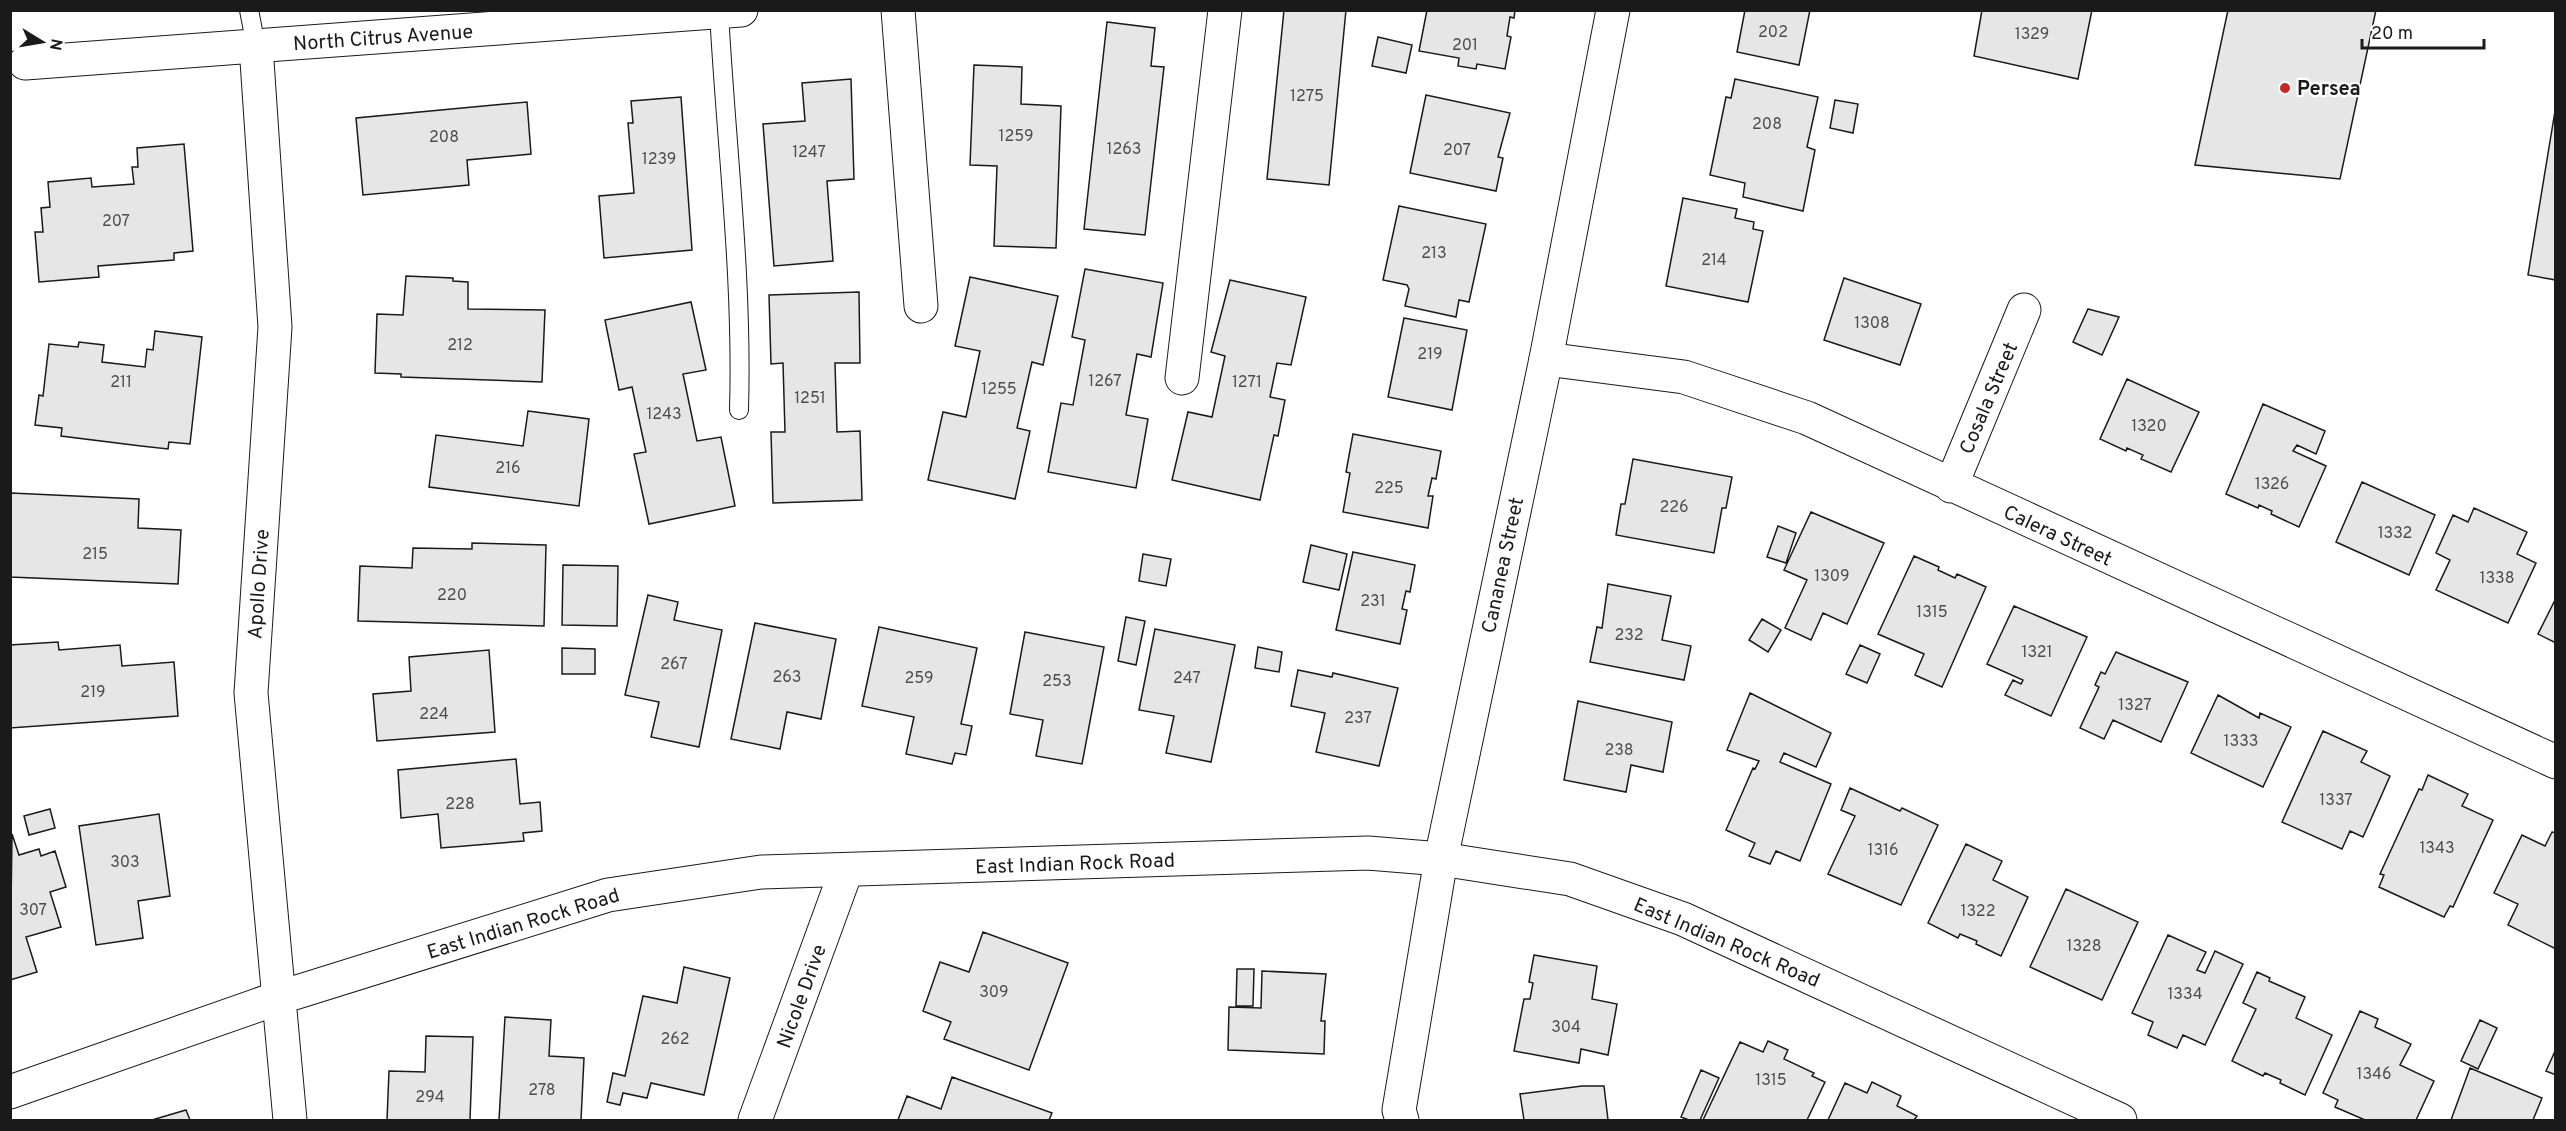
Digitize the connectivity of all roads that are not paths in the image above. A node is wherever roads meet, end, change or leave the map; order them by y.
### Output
1 (249, 10) edge
2 (898, 10) edge
3 (1225, 10) edge
4 (1613, 10) edge
5 (730, 11) edge
6 (256, 46) junction
7 (25, 63) dead end
8 (921, 306) dead end
9 (2024, 310) dead end
10 (1546, 359) junction
11 (1182, 378) dead end
12 (739, 410) dead end
13 (1951, 486) junction
14 (2556, 762) edge
15 (1441, 858) junction
16 (846, 871) junction
17 (278, 998) junction
18 (10, 1092) edge
19 (290, 1120) edge
20 (755, 1120) edge
21 (1402, 1120) edge
22 (2120, 1120) edge

1 - 6 lane
2 - 8 street
3 - 11 street
4 - 10 street, Cananea Street
5 - 6 street, North Citrus Avenue
5 - 12 lane
6 - 7 street, North Citrus Avenue
6 - 17 street, Apollo Drive
9 - 13 street, Cosala Street
10 - 13 street, Calera Street
10 - 15 street, Cananea Street
13 - 14 street, Calera Street
15 - 16 street, East Indian Rock Road
15 - 21 street, Cananea Street
15 - 22 street, East Indian Rock Road
16 - 17 street, East Indian Rock Road
16 - 20 street, Nicole Drive
17 - 18 street, East Indian Rock Road
17 - 19 street, Apollo Drive

